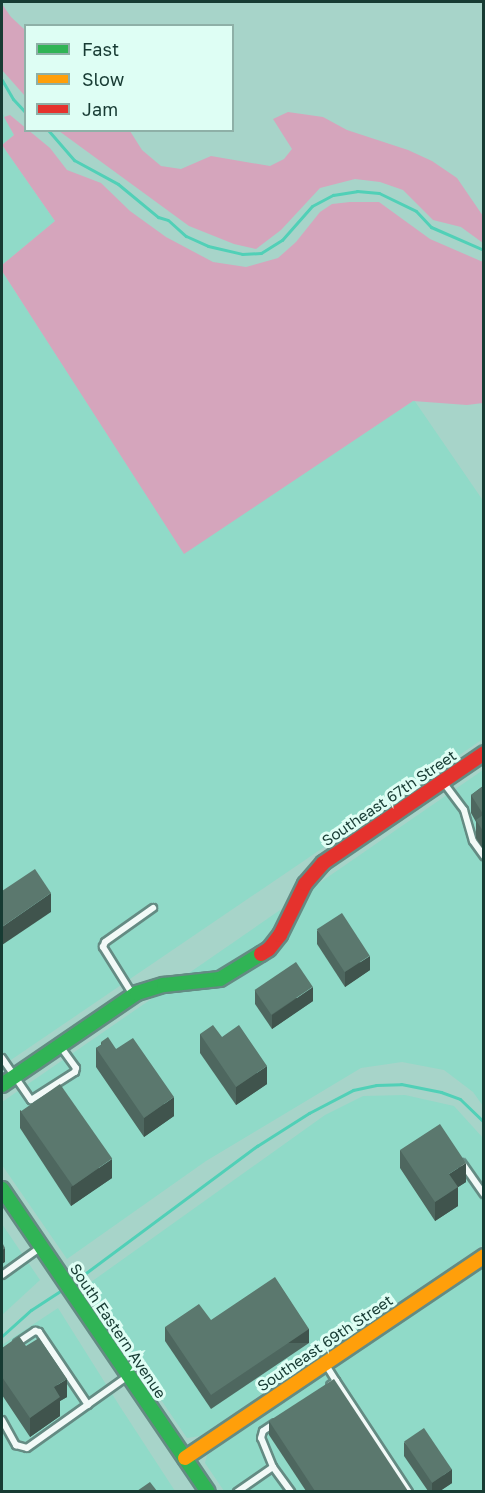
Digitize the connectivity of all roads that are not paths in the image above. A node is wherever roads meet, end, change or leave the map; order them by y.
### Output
1 (483, 753) edge
2 (443, 781) junction
3 (483, 856) edge
4 (153, 908) dead end
5 (134, 996) junction
6 (60, 1046) junction
7 (2, 1058) edge
8 (7, 1081) edge
9 (460, 1160) edge
10 (2, 1188) edge
11 (483, 1194) edge
12 (41, 1247) junction
13 (483, 1256) edge
14 (2, 1275) edge
15 (10, 1347) edge
16 (325, 1363) junction
17 (129, 1375) junction
18 (336, 1381) junction
19 (327, 1387) edge
20 (88, 1405) junction
21 (281, 1418) edge
22 (2, 1420) edge
23 (185, 1458) junction
24 (273, 1467) junction
25 (208, 1491) edge
26 (237, 1491) edge
27 (291, 1491) edge
28 (409, 1491) edge

1 - 2 street, Southeast 67th Street
2 - 3 lane
2 - 5 street, Southeast 67th Street
4 - 5 lane
5 - 6 street, Southeast 67th Street
6 - 8 street, Southeast 67th Street
6 - 8 lane
7 - 8 lane
9 - 11 lane
10 - 12 street, South Eastern Avenue
12 - 14 lane
12 - 17 street, South Eastern Avenue
13 - 16 street, Southeast 69th Street
15 - 20 lane
16 - 18 lane
16 - 23 street, Southeast 69th Street
17 - 20 lane
17 - 23 street, South Eastern Avenue
18 - 19 lane
18 - 28 lane
20 - 22 lane
21 - 24 lane
23 - 25 street, South Eastern Avenue
24 - 26 lane
24 - 27 lane

